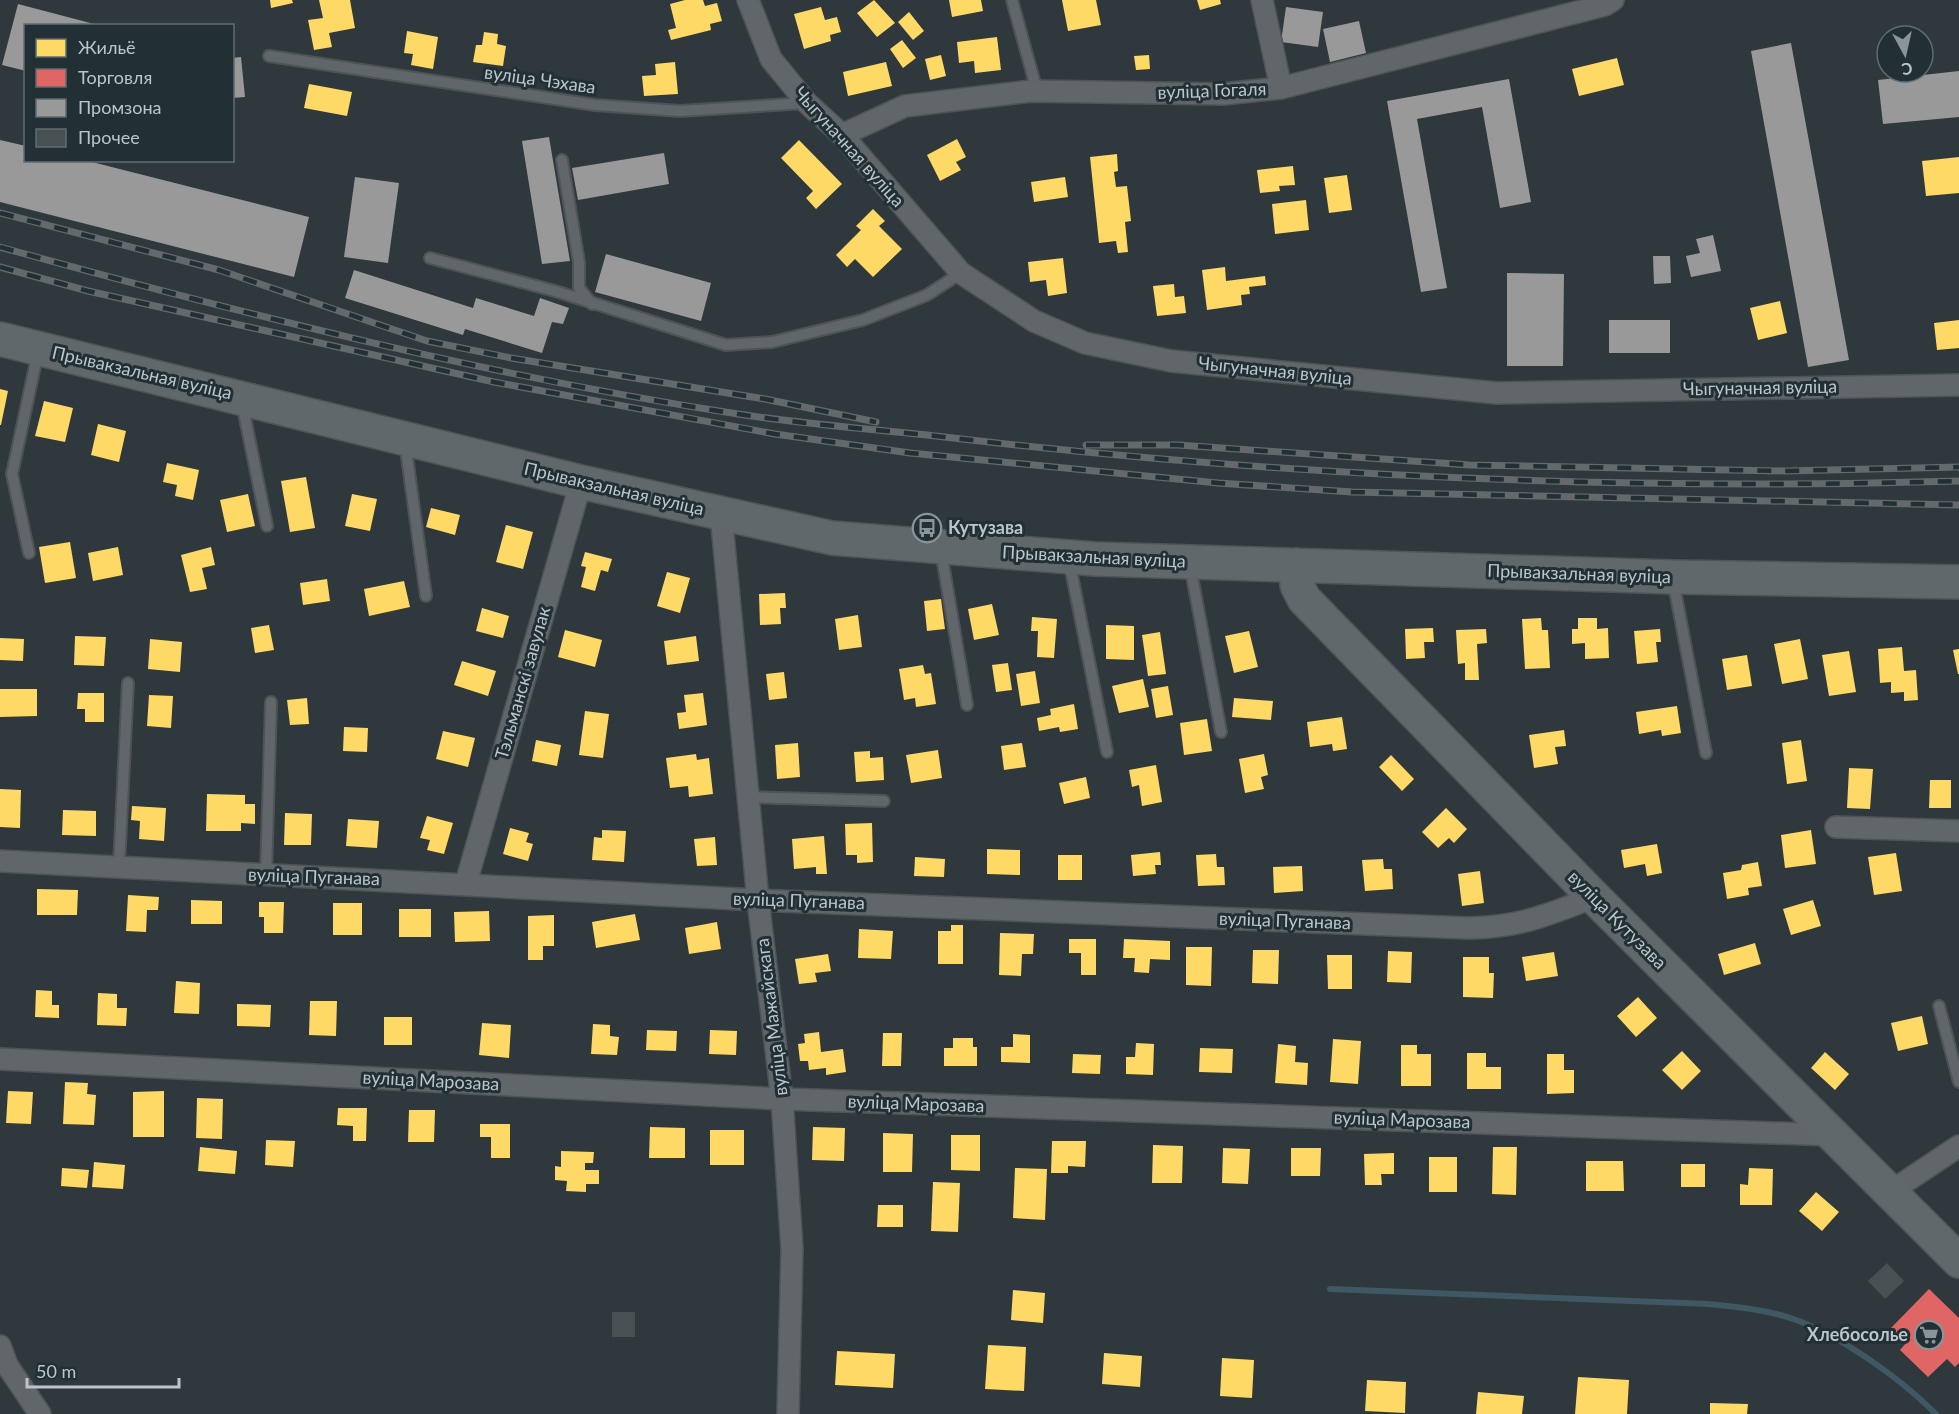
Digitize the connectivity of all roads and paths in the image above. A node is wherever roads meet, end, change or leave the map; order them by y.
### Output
1 (748, 0) edge
2 (1012, 0) edge
3 (1262, 0) edge
4 (1612, 0) edge
5 (269, 56) dead end
6 (1281, 88) junction
7 (1037, 91) junction
8 (807, 103) junction
9 (842, 135) junction
10 (562, 160) dead end
11 (430, 258) dead end
12 (961, 273) junction
13 (592, 304) junction
14 (0, 339) edge
15 (39, 349) junction
16 (1959, 385) edge
17 (241, 397) junction
18 (404, 439) junction
19 (581, 482) junction
20 (721, 514) junction
21 (267, 526) dead end
22 (941, 548) junction
23 (29, 553) dead end
24 (1068, 557) junction
25 (1190, 562) junction
26 (1296, 565) junction
27 (1673, 577) junction
28 (1959, 582) edge
29 (426, 596) dead end
30 (128, 683) dead end
31 (271, 702) dead end
32 (967, 705) dead end
33 (1221, 732) dead end
34 (1107, 752) dead end
35 (1706, 753) dead end
36 (748, 797) junction
37 (884, 801) dead end
38 (1836, 827) dead end
39 (1959, 831) edge
40 (0, 861) edge
41 (119, 866) junction
42 (266, 876) junction
43 (466, 883) junction
44 (1594, 897) junction
45 (758, 900) junction
46 (1939, 1006) dead end
47 (0, 1059) edge
48 (1959, 1082) edge
49 (782, 1099) junction
50 (1833, 1135) junction
51 (1959, 1146) edge
52 (1890, 1192) junction
53 (1959, 1261) edge
54 (2, 1359) edge
55 (40, 1414) edge
56 (788, 1414) edge

1 - 8 street, Чыгуначная вуліца
2 - 7 lane
3 - 6 street
4 - 6 street, вуліца Гогаля
5 - 8 lane, вуліца Чэхава
6 - 7 street, вуліца Гогаля
7 - 9 street, вуліца Гогаля
8 - 9 street, Чыгуначная вуліца
9 - 12 street, Чыгуначная вуліца
10 - 13 lane
11 - 13 lane
12 - 13 lane
12 - 16 street, Чыгуначная вуліца
14 - 15 main road, Прывакзальная вуліца
15 - 17 main road, Прывакзальная вуліца
15 - 23 lane
17 - 18 main road, Прывакзальная вуліца
17 - 21 lane
18 - 19 main road, Прывакзальная вуліца
18 - 29 lane
19 - 20 main road, Прывакзальная вуліца
19 - 43 street, Тэльманскі завулак
20 - 22 main road, Прывакзальная вуліца
20 - 36 street, вуліца Мажайскага
22 - 24 main road, Прывакзальная вуліца
22 - 32 lane
24 - 25 main road, Прывакзальная вуліца
24 - 34 lane
25 - 26 main road, Прывакзальная вуліца
25 - 33 lane
26 - 27 main road, Прывакзальная вуліца
26 - 44 main road, вуліца Кутузава
27 - 28 main road, Прывакзальная вуліца
27 - 35 lane
30 - 41 lane
31 - 42 lane
36 - 37 lane
36 - 45 street, вуліца Мажайскага
38 - 39 street
40 - 41 street, вуліца Пуганава
41 - 42 street, вуліца Пуганава
42 - 43 street, вуліца Пуганава
43 - 45 street, вуліца Пуганава
44 - 45 street, вуліца Пуганава
44 - 50 main road, вуліца Кутузава
45 - 49 street, вуліца Мажайскага
46 - 48 lane
47 - 49 street, вуліца Марозава
49 - 50 street, вуліца Марозава
49 - 56 street, вуліца Мажайскага
50 - 52 main road, вуліца Кутузава
51 - 52 street
52 - 53 main road, вуліца Кутузава
54 - 55 street

